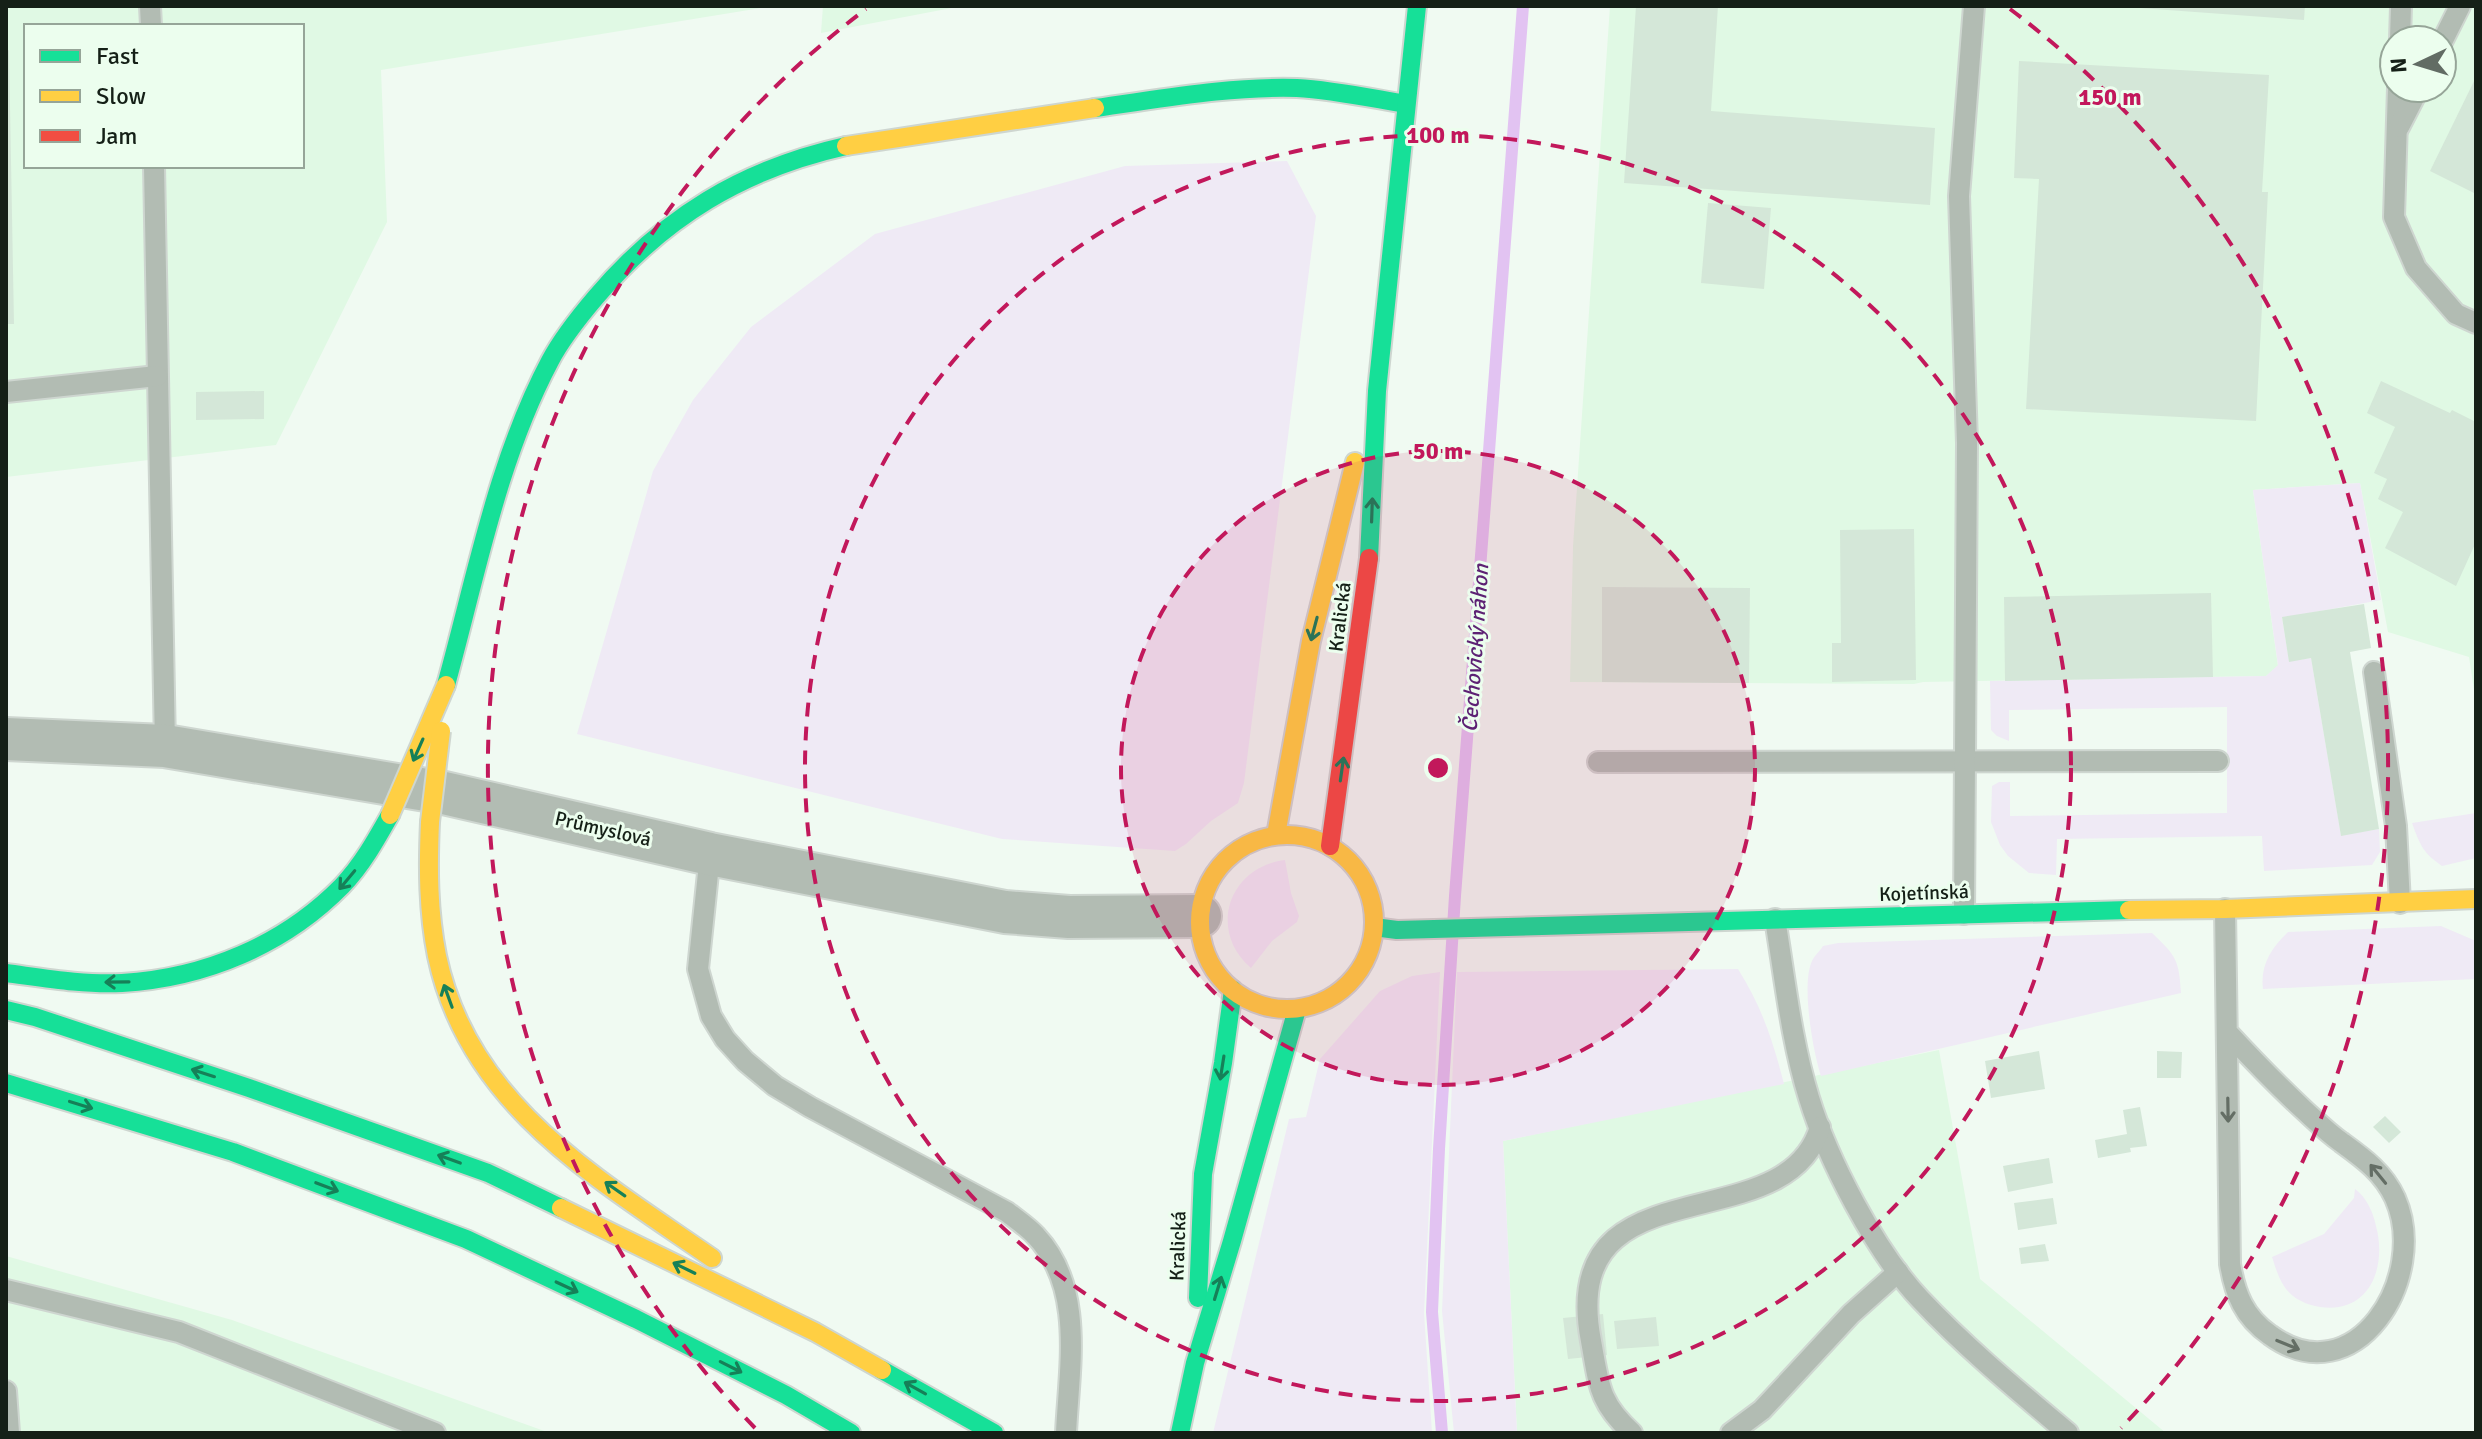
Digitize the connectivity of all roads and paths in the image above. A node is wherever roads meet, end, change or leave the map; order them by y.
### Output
1 (1417, 6) edge
2 (1974, 6) edge
3 (2460, 6) edge
4 (2451, 24) edge
5 (1406, 104) junction
6 (2397, 104) edge
7 (2411, 104) edge
8 (2396, 134) junction
9 (154, 168) edge
10 (2476, 323) edge
11 (157, 376) junction
12 (1377, 391) junction
13 (6, 392) edge
14 (2374, 672) dead end
15 (446, 685) junction
16 (6, 739) edge
17 (165, 746) junction
18 (1964, 761) junction
19 (2218, 761) dead end
20 (1598, 762) dead end
21 (1276, 835) junction
22 (1330, 846) junction
23 (710, 854) junction
24 (2476, 899) edge
25 (2400, 903) junction
26 (2225, 909) junction
27 (1964, 914) junction
28 (1200, 916) junction
29 (1775, 919) junction
30 (1374, 927) junction
31 (6, 973) edge
32 (1233, 990) junction
33 (1297, 1009) junction
34 (6, 1010) edge
35 (2227, 1032) junction
36 (6, 1083) edge
37 (1820, 1127) junction
38 (1898, 1272) junction
39 (6, 1290) edge
40 (815, 1332) junction
41 (1195, 1363) junction
42 (6, 1391) edge
43 (989, 1429) edge
44 (9, 1433) edge
45 (435, 1433) edge
46 (851, 1433) edge
47 (1066, 1433) edge
48 (1180, 1433) edge
49 (1632, 1433) edge
50 (1731, 1433) edge
51 (2068, 1433) edge

1 - 5 main road, Kralická
2 - 18 lane
3 - 4 lane
5 - 12 main road, Kralická
5 - 15 main road
6 - 8 lane
7 - 8 lane
8 - 10 lane
9 - 11 lane
11 - 13 lane
11 - 17 lane
12 -> 21 main road, Kralická
22 -> 12 main road, Kralická
14 - 25 lane
15 -> 31 main road, bridge
40 -> 15 main road, bridge
16 - 17 street, Průmyslová
17 - 23 street, Průmyslová
18 - 19 lane
18 - 20 lane
18 - 27 lane
21 - 22 main road
21 - 28 main road
22 - 30 main road
23 - 28 street, Průmyslová
23 - 47 lane
24 - 25 main road, Kojetínská
25 - 26 main road, Kojetínská
26 - 27 main road, Kojetínská
26 - 35 lane
27 - 29 main road, Kojetínská
28 - 32 main road
29 - 30 main road, Kojetínská
29 - 37 lane
30 - 33 main road
32 - 33 main road
32 -> 41 main road, Kralická
41 -> 33 main road, Kralická
40 -> 34 main road
35 -> 35 lane
36 -> 46 main road
37 - 38 lane
37 - 49 lane
38 - 50 lane
38 - 51 lane
39 - 45 lane
43 -> 40 main road
41 - 48 main road, Kralická
42 - 44 lane

